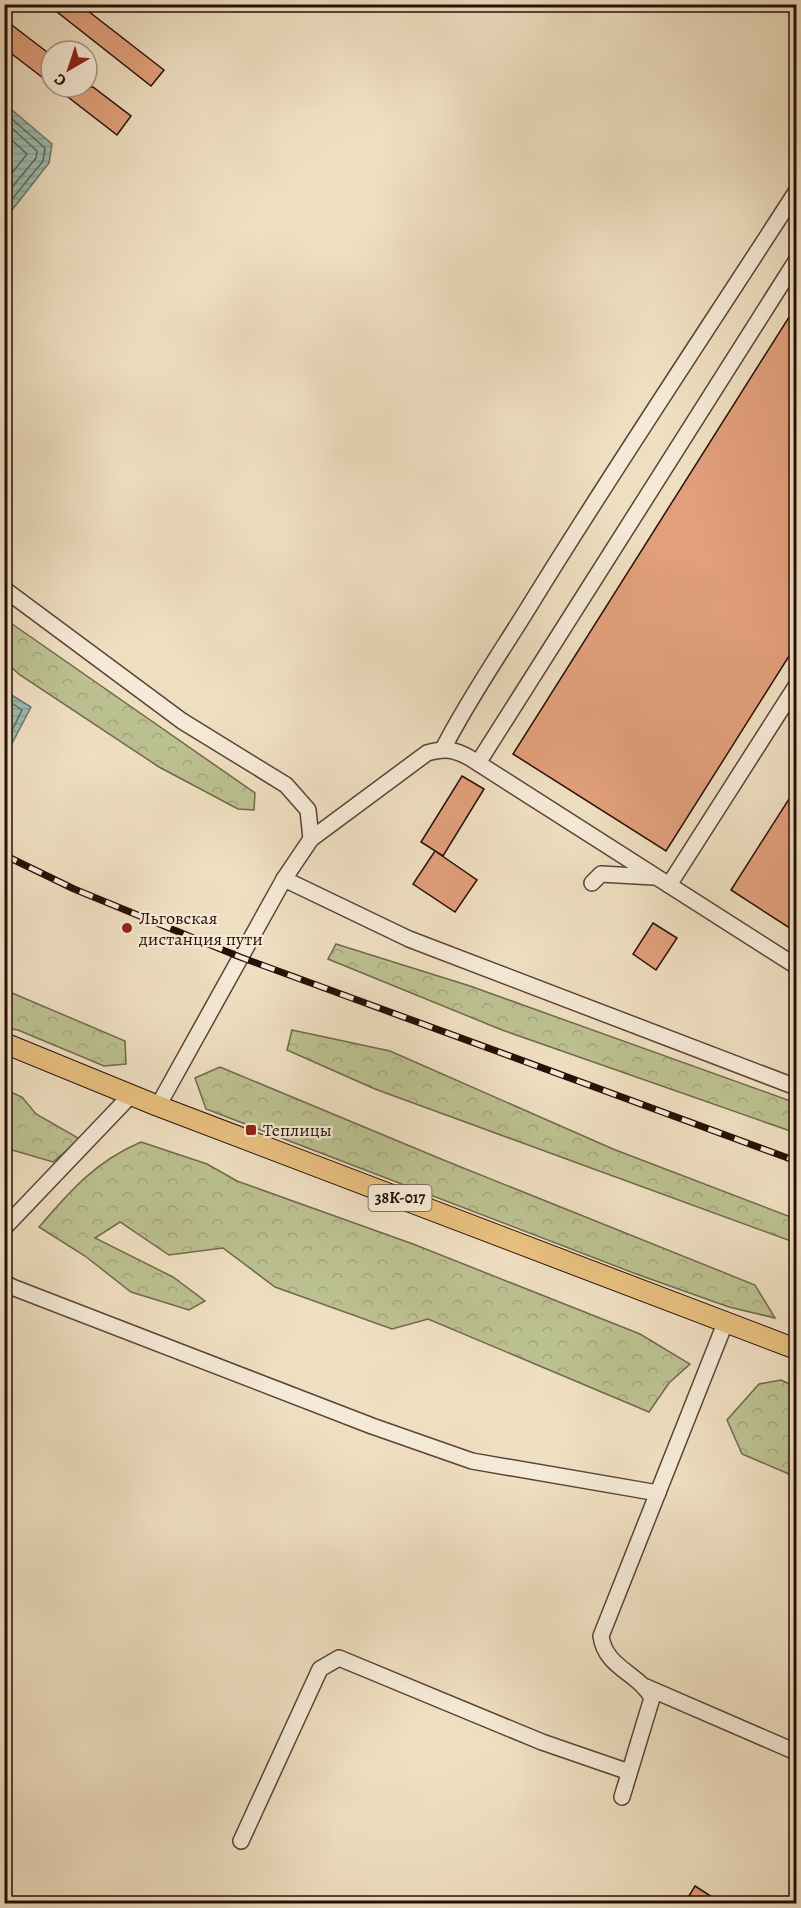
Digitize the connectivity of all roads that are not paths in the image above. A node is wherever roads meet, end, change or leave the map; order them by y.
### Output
1 (796, 192) edge
2 (796, 261) edge
3 (4, 589) edge
4 (796, 686) edge
5 (443, 749) junction
6 (478, 763) junction
7 (310, 839) junction
8 (284, 879) junction
9 (663, 881) junction
10 (592, 883) dead end
11 (796, 966) edge
12 (4, 1043) edge
13 (796, 1087) edge
14 (131, 1095) junction
15 (158, 1106) junction
16 (4, 1228) edge
17 (4, 1282) edge
18 (726, 1321) junction
19 (796, 1349) edge
20 (658, 1493) junction
21 (646, 1687) junction
22 (796, 1752) edge
23 (629, 1772) junction
24 (622, 1797) dead end
25 (241, 1841) dead end

1 - 5 street
2 - 6 street
3 - 7 street
4 - 9 street
5 - 6 street
5 - 7 street
6 - 9 street
7 - 8 street
8 - 13 street
8 - 15 street
9 - 10 street
9 - 11 street
12 - 14 main road, 38К-017
14 - 15 main road, 38К-017
14 - 16 street
15 - 18 main road, 38К-017
17 - 20 street
18 - 19 main road, 38К-017
18 - 20 street
20 - 21 street
21 - 22 street
21 - 23 street
23 - 24 street
23 - 25 street

